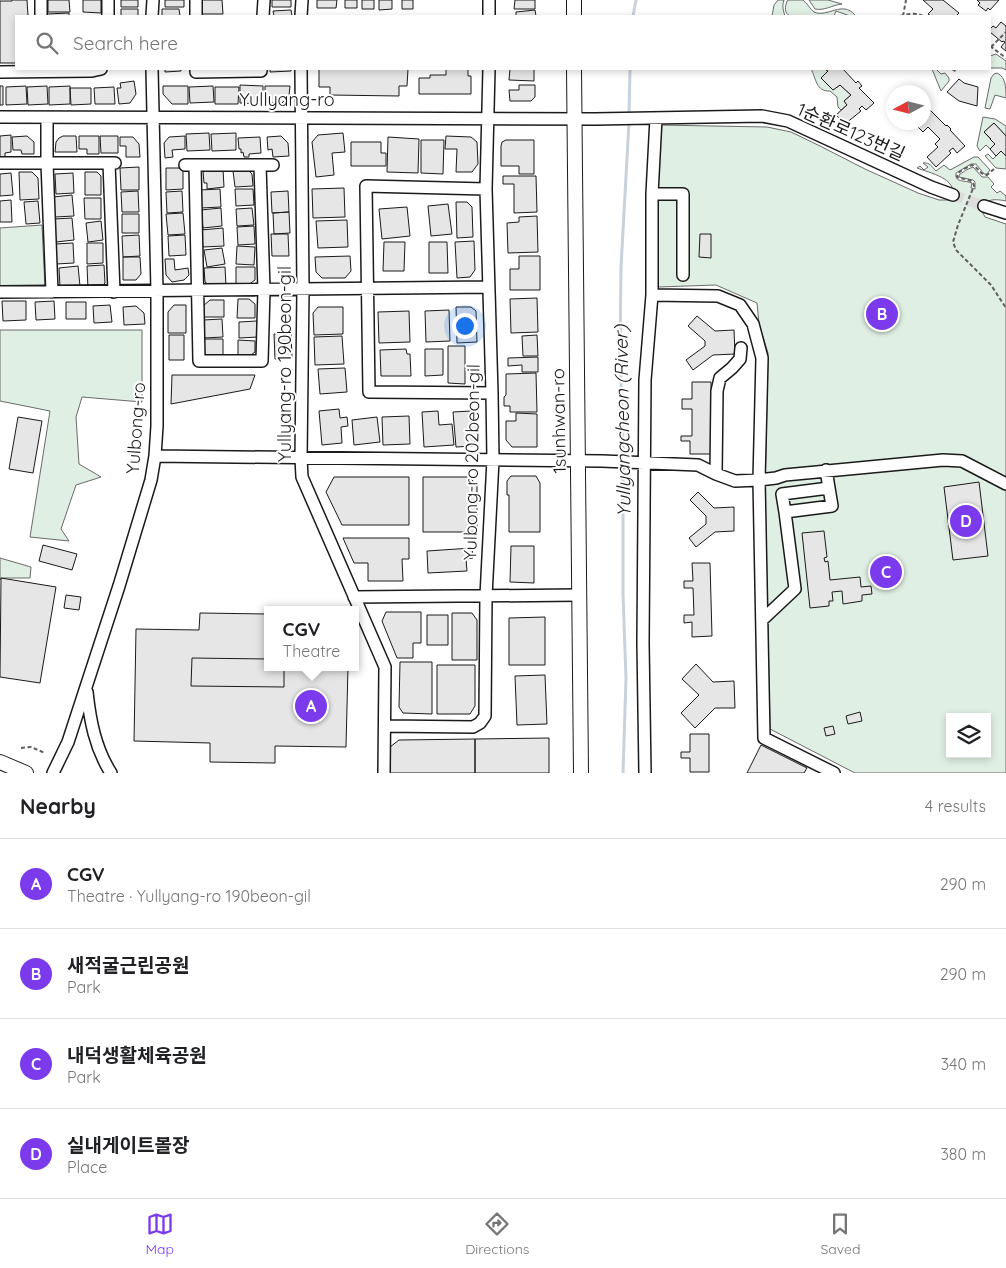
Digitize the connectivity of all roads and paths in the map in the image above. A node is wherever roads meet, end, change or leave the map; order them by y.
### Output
1 (42, 0) edge
2 (108, 0) edge
3 (153, 0) edge
4 (196, 0) edge
5 (264, 0) edge
6 (302, 0) edge
7 (489, 0) edge
8 (574, 0) edge
9 (906, 0) edge
10 (42, 15) edge
11 (108, 15) edge
12 (152, 15) edge
13 (196, 15) edge
14 (263, 15) edge
15 (302, 15) edge
16 (489, 15) edge
17 (574, 15) edge
18 (902, 15) edge
19 (1006, 32) edge
20 (991, 45) edge
21 (991, 47) edge
22 (1006, 58) edge
23 (41, 70) edge
24 (96, 70) edge
25 (152, 70) edge
26 (196, 70) edge
27 (261, 70) edge
28 (301, 70) edge
29 (489, 70) edge
30 (574, 70) edge
31 (954, 70) edge
32 (0, 72) edge
33 (957, 72) dead end
34 (0, 117) edge
35 (301, 117) junction
36 (46, 118) junction
37 (153, 118) junction
38 (575, 118) junction
39 (656, 118) junction
40 (489, 119) junction
41 (595, 119) joint
42 (0, 163) edge
43 (47, 163) junction
44 (260, 165) junction
45 (273, 165) dead end
46 (994, 169) dead end
47 (486, 189) junction
48 (652, 194) junction
49 (953, 195) tunnel mouth
50 (984, 206) tunnel mouth
51 (1006, 213) edge
52 (682, 275) dead end
53 (490, 287) junction
54 (368, 289) junction
55 (264, 290) junction
56 (303, 290) junction
57 (157, 291) junction
58 (198, 291) junction
59 (0, 292) edge
60 (52, 292) junction
61 (114, 292) junction
62 (652, 295) junction
63 (1006, 308) edge
64 (741, 348) dead end
65 (492, 392) junction
66 (155, 456) junction
67 (301, 458) junction
68 (493, 460) junction
69 (578, 461) junction
70 (644, 462) junction
71 (826, 470) junction
72 (716, 474) junction
73 (759, 480) junction
74 (1006, 484) edge
75 (829, 488) junction
76 (786, 512) junction
77 (579, 595) junction
78 (486, 596) junction
79 (354, 597) junction
80 (358, 606) edge
81 (359, 608) edge
82 (762, 620) junction
83 (87, 685) junction
84 (385, 726) junction
85 (21, 748) dead end
86 (45, 753) dead end
87 (0, 762) edge
88 (26, 773) edge
89 (53, 773) edge
90 (111, 773) edge
91 (384, 773) edge
92 (581, 773) edge
93 (646, 773) edge
94 (834, 773) edge

1 - 10 street
2 - 11 street
3 - 12 street
4 - 13 street
5 - 14 street
6 - 15 street
7 - 16 street
8 - 17 main road
9 - 18 path
19 - 20 path
21 - 22 path
23 - 24 street
23 - 32 street
25 - 37 street, Yulbong-ro
26 - 27 street
28 - 35 street, Yullyang-ro 190beon-gil
29 - 40 street, Yulbong-ro 202beon-gil
30 - 38 main road, 1sunhwan-ro
31 - 33 path
34 - 36 street, Yullyang-ro
35 - 37 street, Yullyang-ro
35 - 40 street, Yullyang-ro
35 - 56 street, Yullyang-ro 190beon-gil
36 - 37 street, Yullyang-ro
36 - 43 street
37 - 57 street, Yulbong-ro
38 - 40 street, Yullyang-ro
38 - 41 street, Yullyang-ro
38 - 69 main road, 1sunhwan-ro
39 - 41 street, 1순환로123번길
39 - 48 street
39 - 49 street, 1순환로123번길
40 - 47 street, Yulbong-ro 202beon-gil
42 - 43 street
43 - 60 street
43 - 61 street
44 - 45 street
44 - 55 street
44 - 58 street
46 - 63 path
47 - 53 street, Yulbong-ro 202beon-gil
47 - 54 street
48 - 52 street
48 - 62 street
50 - 51 street
53 - 54 street
53 - 65 street, Yulbong-ro 202beon-gil
54 - 56 street
54 - 65 street
55 - 56 street
55 - 58 street
55 - 58 street
56 - 67 street, Yullyang-ro 190beon-gil
57 - 58 street
57 - 61 street
57 - 66 street, Yulbong-ro
59 - 60 street
60 - 61 street
62 - 70 street
62 - 73 street
64 - 72 street
65 - 68 street, Yulbong-ro 202beon-gil
66 - 67 street
66 - 83 street, Yulbong-ro
67 - 68 street
67 - 79 street, Yullyang-ro 190beon-gil
68 - 69 street
68 - 78 street, Yulbong-ro 202beon-gil
69 - 70 street
69 - 77 main road, 1sunhwan-ro
70 - 72 street
70 - 93 street
71 - 73 street
71 - 74 street
71 - 75 street
72 - 73 street
73 - 82 street
75 - 76 street
75 - 76 street
76 - 82 street
77 - 78 street
77 - 92 main road, 1sunhwan-ro
78 - 79 street
78 - 84 street, Yulbong-ro 202beon-gil
79 - 80 street, Yullyang-ro 190beon-gil
81 - 84 street, Yullyang-ro 190beon-gil
82 - 94 street
83 - 89 street, Yulbong-ro
83 - 90 street
84 - 91 street, Yullyang-ro 190beon-gil
85 - 86 path
87 - 88 main road

